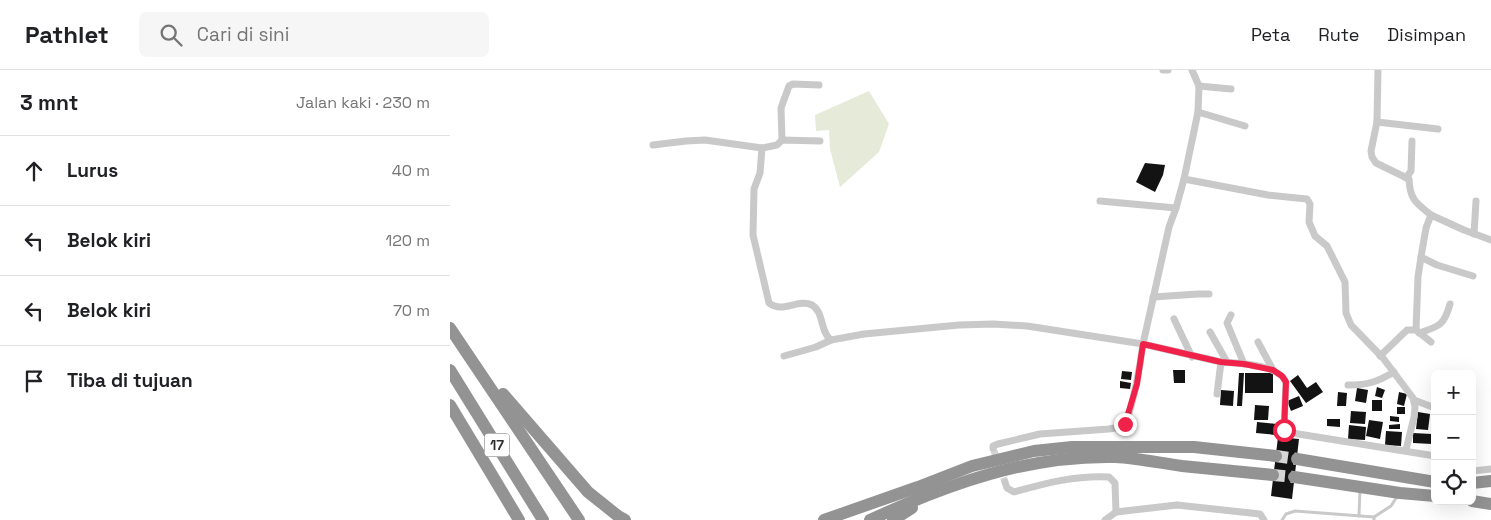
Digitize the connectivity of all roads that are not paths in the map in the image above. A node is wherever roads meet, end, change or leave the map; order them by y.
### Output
1 (1163, 70) edge
2 (1168, 70) edge
3 (1192, 70) edge
4 (1378, 70) edge
5 (819, 85) dead end
6 (1199, 86) junction
7 (1231, 89) dead end
8 (1198, 112) junction
9 (1377, 122) junction
10 (1245, 126) dead end
11 (1438, 129) dead end
12 (782, 140) junction
13 (820, 141) dead end
14 (1412, 141) dead end
15 (653, 145) dead end
16 (762, 148) junction
17 (1184, 178) junction
18 (1406, 178) junction
19 (1100, 201) dead end
20 (1476, 201) dead end
21 (1176, 208) junction
22 (1431, 214) junction
23 (1474, 234) junction
24 (1491, 240) edge
25 (1420, 257) junction
26 (1473, 276) dead end
27 (1209, 294) dead end
28 (1153, 297) junction
29 (1450, 304) dead end
30 (1232, 315) dead end
31 (1174, 319) dead end
32 (450, 328) edge
33 (1210, 332) dead end
34 (1417, 332) junction
35 (831, 340) junction
36 (1258, 342) dead end
37 (1431, 342) dead end
38 (1143, 344) junction
39 (469, 355) junction
40 (784, 356) dead end
41 (1192, 356) junction
42 (1380, 356) junction
43 (1224, 362) junction
44 (1244, 364) junction
45 (450, 370) edge
46 (1273, 370) junction
47 (1394, 372) junction
48 (1348, 385) dead end
49 (1217, 394) dead end
50 (1414, 400) junction
51 (450, 405) edge
52 (1431, 406) edge
53 (992, 448) dead end
54 (1406, 450) junction
55 (1431, 455) edge
56 (1276, 456) tunnel mouth
57 (1296, 459) tunnel mouth
58 (1491, 469) edge
59 (1476, 470) edge
60 (1273, 475) tunnel mouth
61 (1294, 477) tunnel mouth
62 (1431, 481) edge
63 (1491, 481) edge
64 (1005, 482) dead end
65 (1476, 483) edge
66 (918, 487) junction
67 (1360, 487) junction
68 (1476, 487) edge
69 (1491, 489) edge
70 (939, 490) junction
71 (1400, 493) junction
72 (1431, 496) edge
73 (1476, 499) edge
74 (1491, 499) edge
75 (1476, 500) edge
76 (1491, 504) edge
77 (1116, 512) junction
78 (1360, 516) junction
79 (1374, 518) edge
80 (519, 520) edge
81 (543, 520) edge
82 (580, 520) edge
83 (625, 520) edge
84 (824, 520) edge
85 (848, 520) edge
86 (870, 520) edge
87 (893, 520) edge
88 (1105, 520) edge
89 (1264, 520) edge
90 (1282, 520) edge

1 - 2 street
3 - 6 street
4 - 9 street
5 - 12 street
6 - 7 street
6 - 8 street
8 - 10 street
8 - 17 street
9 - 11 street
9 - 18 street
12 - 13 street
12 - 16 street
14 - 18 street
15 - 16 street
16 - 35 street
17 - 21 street
17 - 42 street
18 - 22 street
19 - 21 street
20 - 23 street
21 - 28 street
22 - 23 street
22 - 25 street
23 - 24 street
25 - 26 street
25 - 34 street
27 - 28 street
28 - 38 street
29 - 34 street
30 - 44 street
31 - 41 street
32 - 39 highway
33 - 43 street
34 - 37 street
34 - 42 street
35 - 38 street
35 - 40 street
36 - 46 street
38 - 41 street
38 - 53 street
39 - 82 highway
39 - 83 highway
41 - 43 street
42 - 47 street
43 - 44 street
43 - 49 street
44 - 46 street
45 - 81 highway, 17
46 - 54 street
47 - 48 street
47 - 50 street
50 - 52 street
50 - 54 street
51 - 80 highway, 17
54 - 55 street
56 - 66 highway
57 - 62 highway
58 - 59 street
60 - 70 highway
61 - 67 highway
63 - 65 highway
64 - 77 street
66 - 84 highway
66 - 85 highway
67 - 71 highway
67 - 78 lane
68 - 69 highway
70 - 86 highway
70 - 87 highway
71 - 72 highway
71 - 79 lane
73 - 74 highway
75 - 76 highway
77 - 88 street
77 - 89 street
78 - 79 lane
78 - 90 lane

